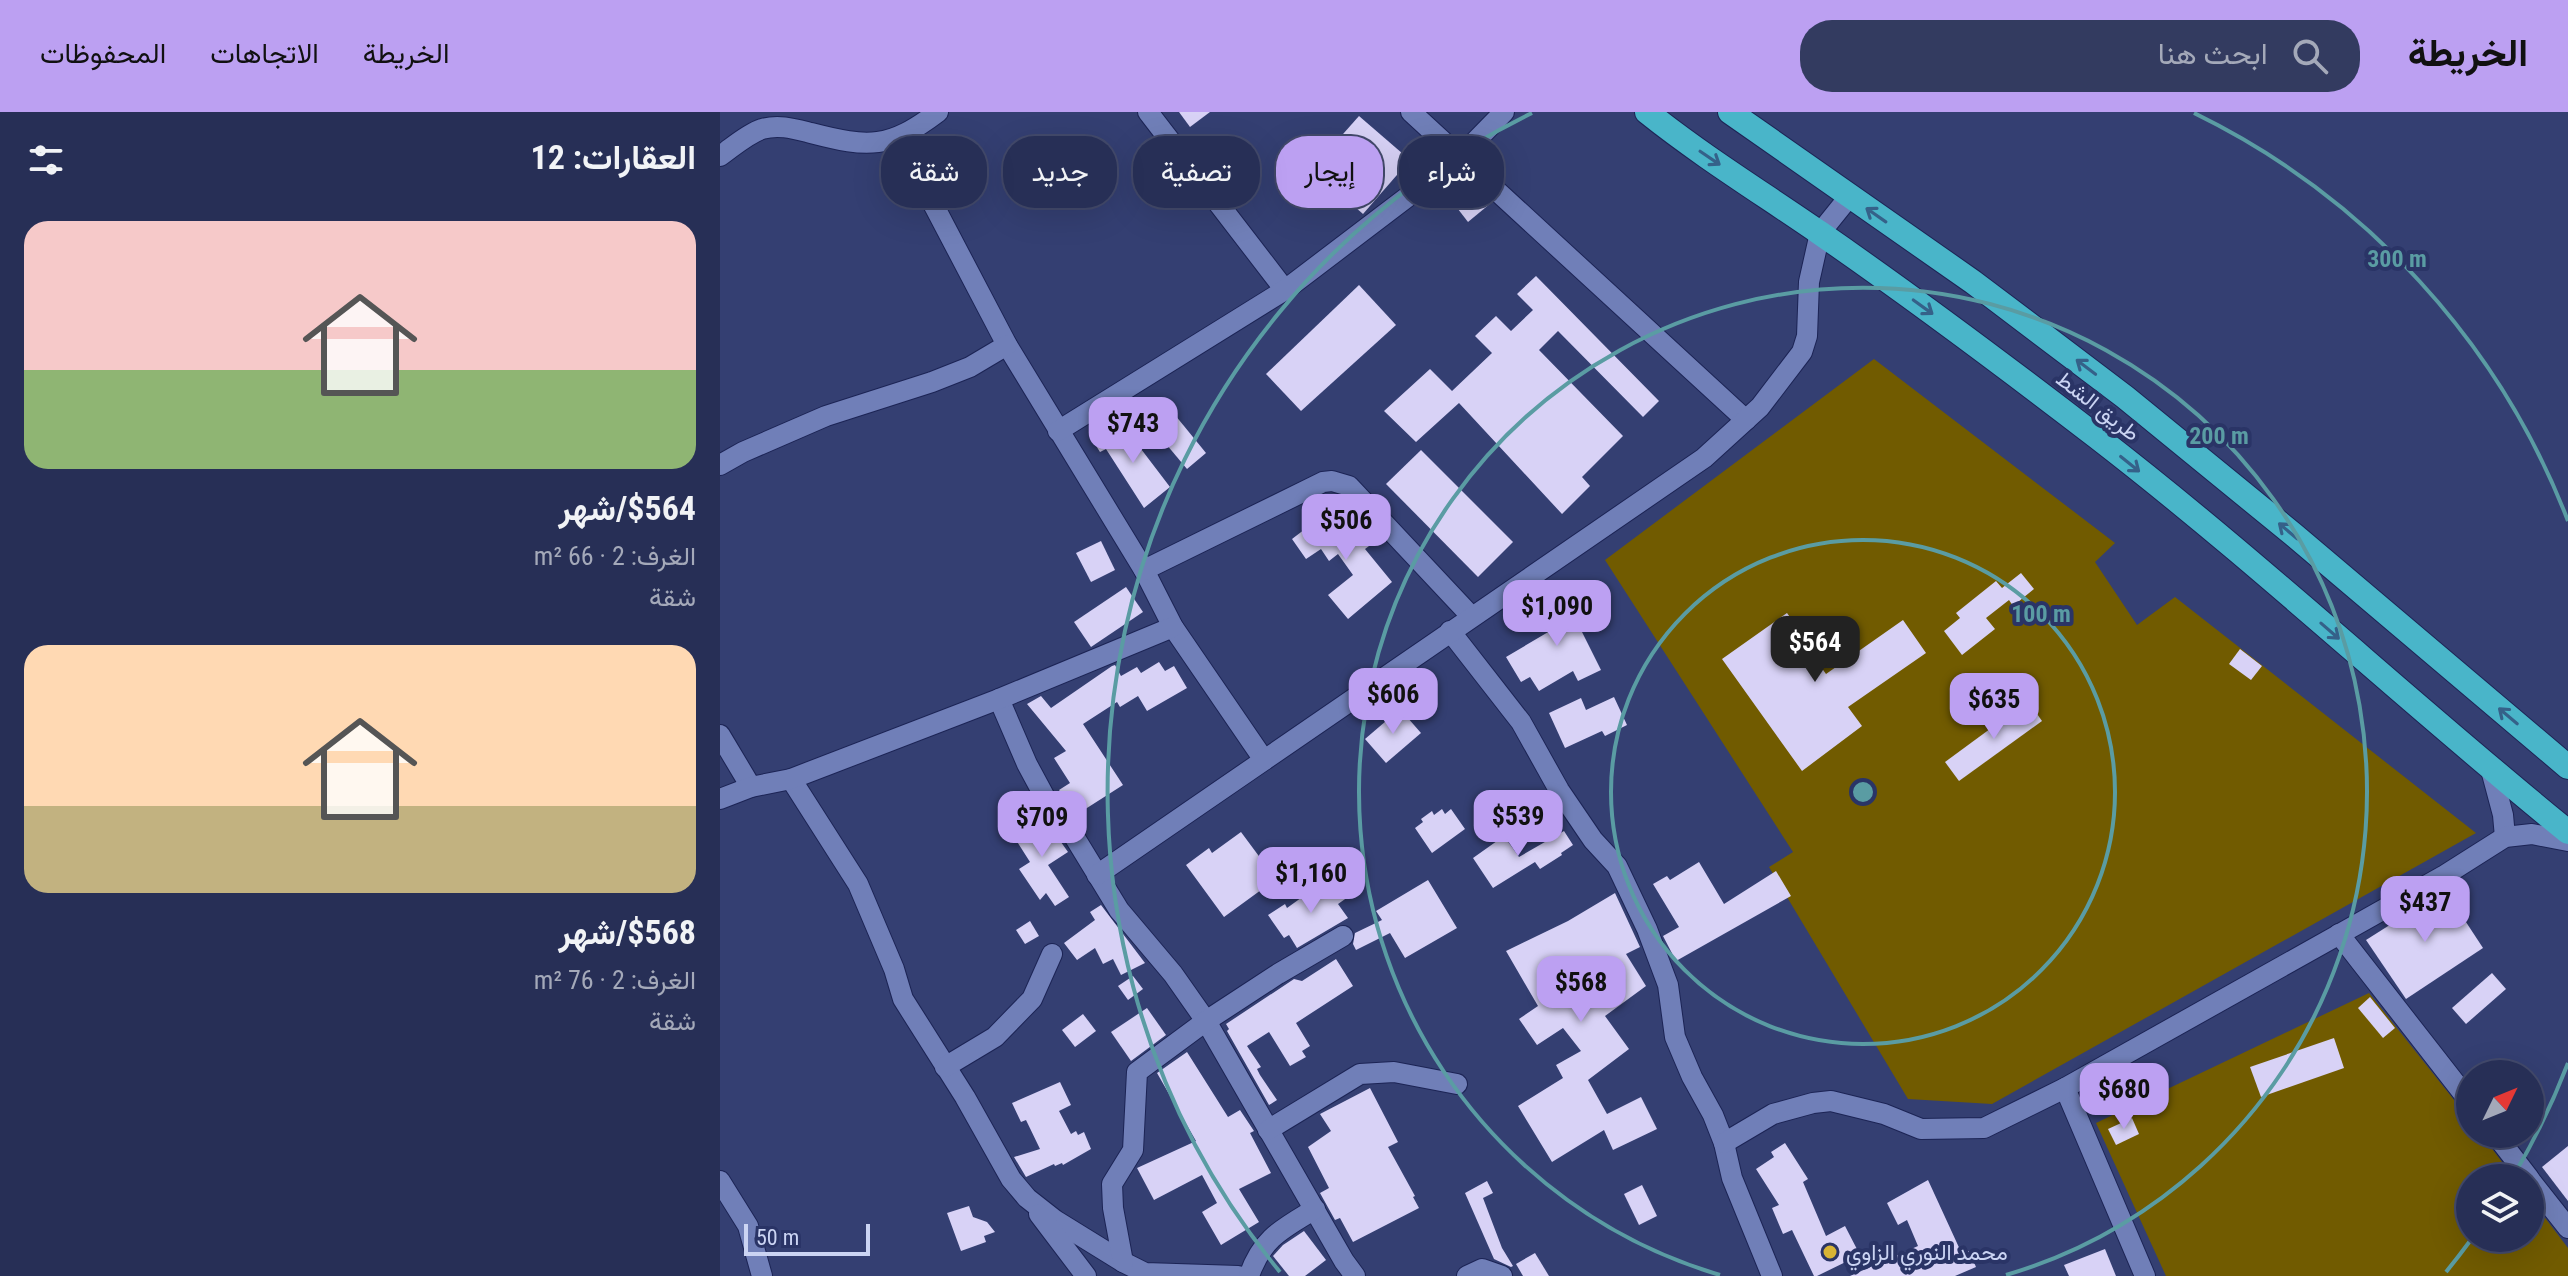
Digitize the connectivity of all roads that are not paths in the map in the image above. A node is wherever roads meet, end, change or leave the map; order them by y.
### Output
1 (938, 112) edge
2 (1148, 112) edge
3 (1411, 112) edge
4 (1504, 112) edge
5 (1647, 112) edge
6 (1730, 112) edge
7 (900, 136) edge
8 (1437, 136) edge
9 (1481, 136) edge
10 (881, 142) edge
11 (720, 156) edge
12 (1504, 197) edge
13 (1849, 197) junction
14 (1399, 203) edge
15 (935, 208) edge
16 (1820, 233) junction
17 (1285, 290) junction
18 (1007, 345) junction
19 (1746, 420) junction
20 (1058, 431) junction
21 (720, 465) edge
22 (1144, 570) junction
23 (1471, 616) junction
24 (1173, 627) junction
25 (1450, 631) junction
26 (999, 699) junction
27 (720, 735) edge
28 (1264, 760) junction
29 (2568, 767) edge
30 (2491, 770) junction
31 (791, 779) junction
32 (751, 787) junction
33 (720, 799) edge
34 (2568, 832) edge
35 (2505, 837) junction
36 (2568, 841) edge
37 (1097, 875) junction
38 (2339, 934) junction
39 (1343, 936) dead end
40 (1052, 954) dead end
41 (1206, 1021) junction
42 (945, 1067) junction
43 (1457, 1084) dead end
44 (2456, 1084) edge
45 (2065, 1088) junction
46 (1268, 1130) junction
47 (1724, 1143) junction
48 (2506, 1148) edge
49 (2518, 1164) edge
50 (720, 1181) edge
51 (1027, 1198) junction
52 (2544, 1198) edge
53 (1315, 1209) junction
54 (2568, 1228) edge
55 (1123, 1262) junction
56 (762, 1276) edge
57 (1086, 1276) edge
58 (1238, 1276) edge
59 (1249, 1276) edge
60 (1355, 1276) edge
61 (1467, 1276) edge
62 (1502, 1276) edge
63 (1772, 1276) edge
64 (2145, 1276) edge

1 - 7 street
2 - 17 street
3 - 8 street
4 - 9 street
5 -> 16 highway, طريق الشط
6 - 13 highway, طريق الشط
10 - 11 street
12 - 19 street
13 - 16 street
29 -> 13 highway, طريق الشط
14 - 17 street
15 - 18 street
16 - 19 street
16 -> 30 highway, طريق الشط
17 - 20 street
18 - 20 street
18 - 21 street
19 - 23 street
20 - 22 street
22 - 23 street
22 - 24 street
23 - 25 street
24 - 26 street
24 - 28 street
25 - 28 street
25 - 47 street
26 - 31 street
26 - 37 street
27 - 32 street
28 - 37 street
30 - 34 highway, طريق الشط
30 - 35 street
31 - 32 street
31 - 42 street
32 - 33 street
35 - 36 street
35 - 38 street
37 - 41 street
38 - 44 street
38 - 45 street
39 - 41 street
40 - 42 street
41 - 46 street
41 - 55 street
42 - 51 street
43 - 46 street
45 - 47 street
45 - 64 street
46 - 53 street
47 - 63 street
48 - 49 street
50 - 56 street
51 - 55 street
51 - 57 street
52 - 54 street
53 - 59 street
53 - 60 street
55 - 58 street
61 - 62 street

